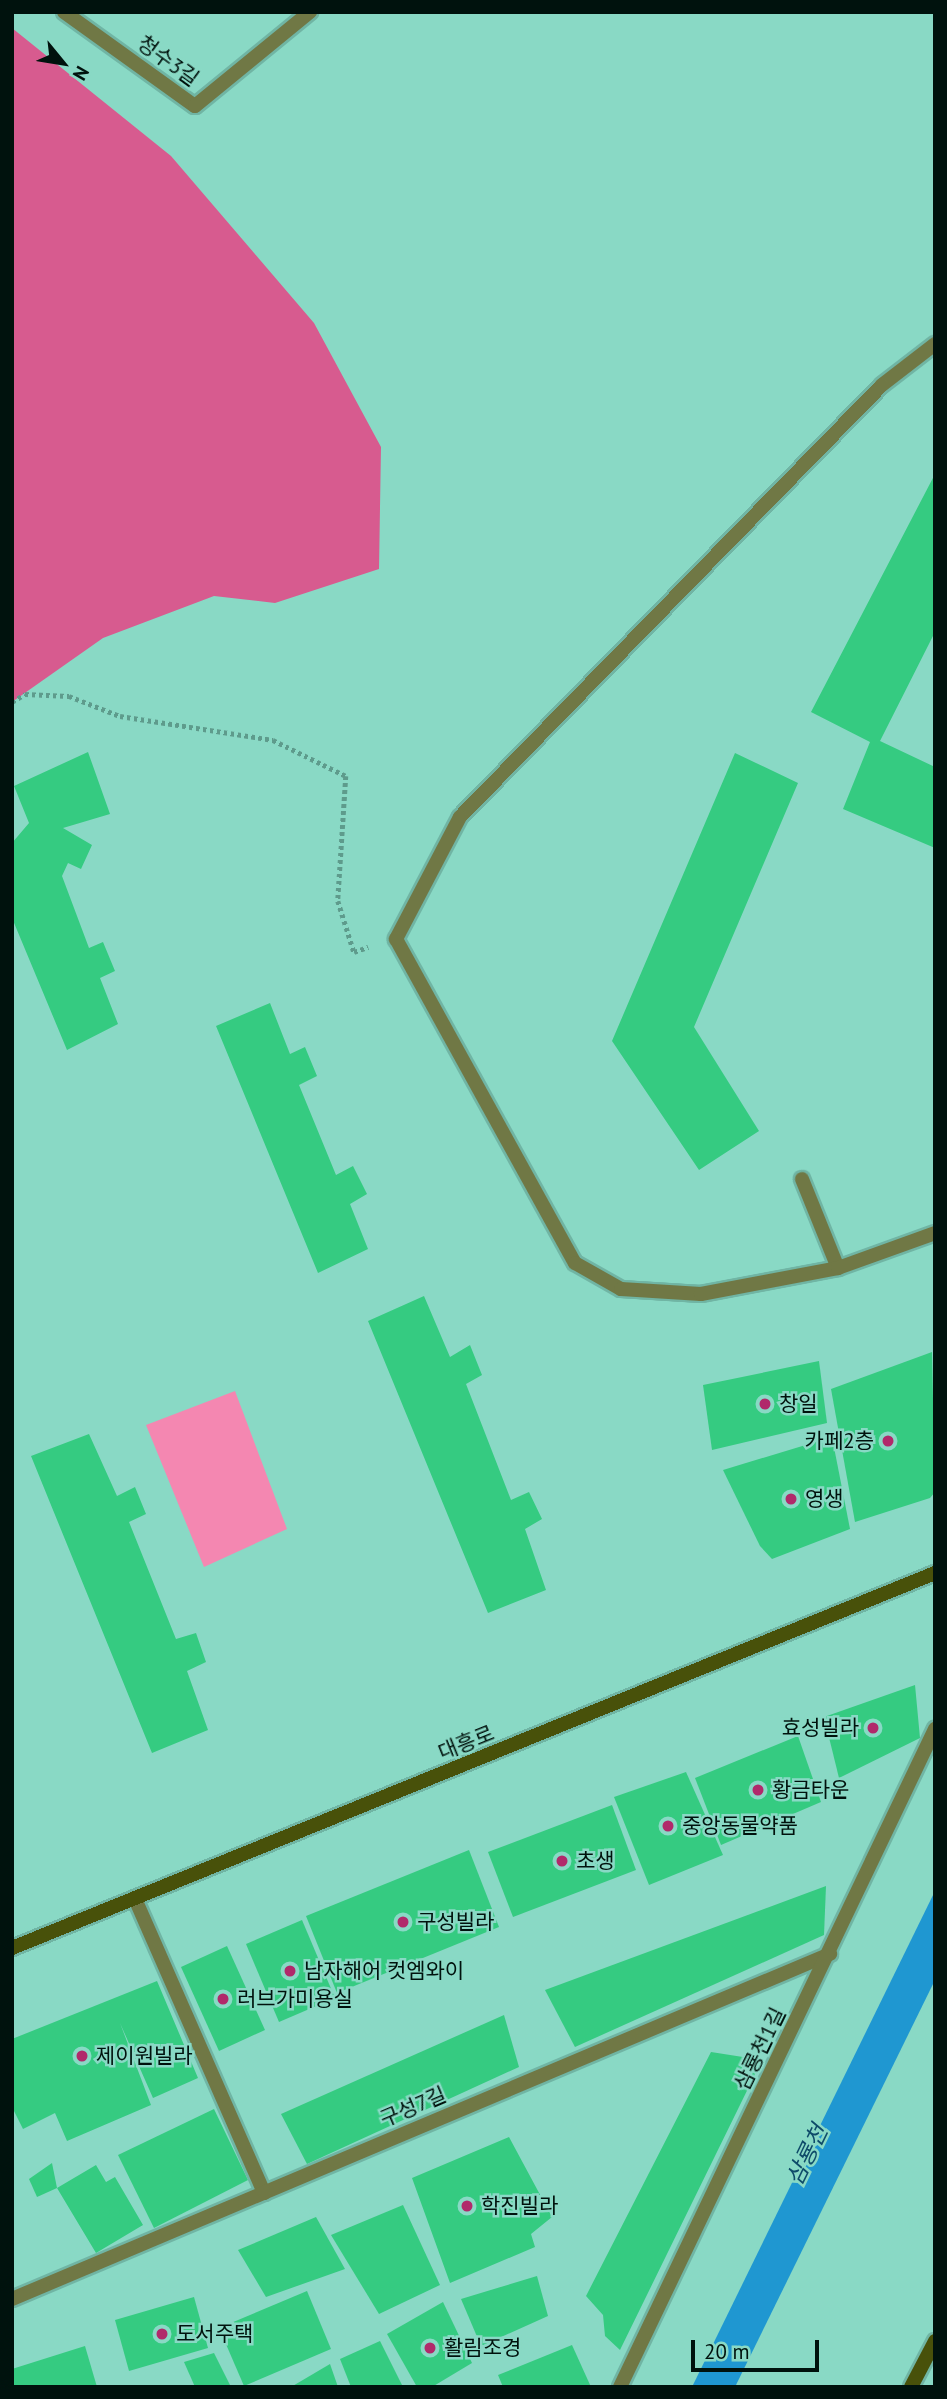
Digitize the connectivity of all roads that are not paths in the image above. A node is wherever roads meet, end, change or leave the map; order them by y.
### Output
1 (64, 12) edge
2 (310, 12) edge
3 (935, 344) edge
4 (802, 1180) dead end
5 (935, 1233) edge
6 (838, 1268) junction
7 (935, 1573) edge
8 (935, 1729) edge
9 (136, 1901) junction
10 (12, 1948) edge
11 (830, 1954) junction
12 (264, 2193) junction
13 (12, 2299) edge
14 (935, 2341) edge
15 (620, 2387) edge
16 (911, 2387) edge

1 - 2 street, 청수3길
3 - 6 street
4 - 6 street
5 - 6 street
7 - 9 street, 대흥로
8 - 11 street, 삼룡천1길
9 - 10 street, 대흥로
9 - 12 street
11 - 12 street, 구성7길
11 - 15 street, 삼룡천1길
12 - 13 street, 구성7길
14 - 16 street

